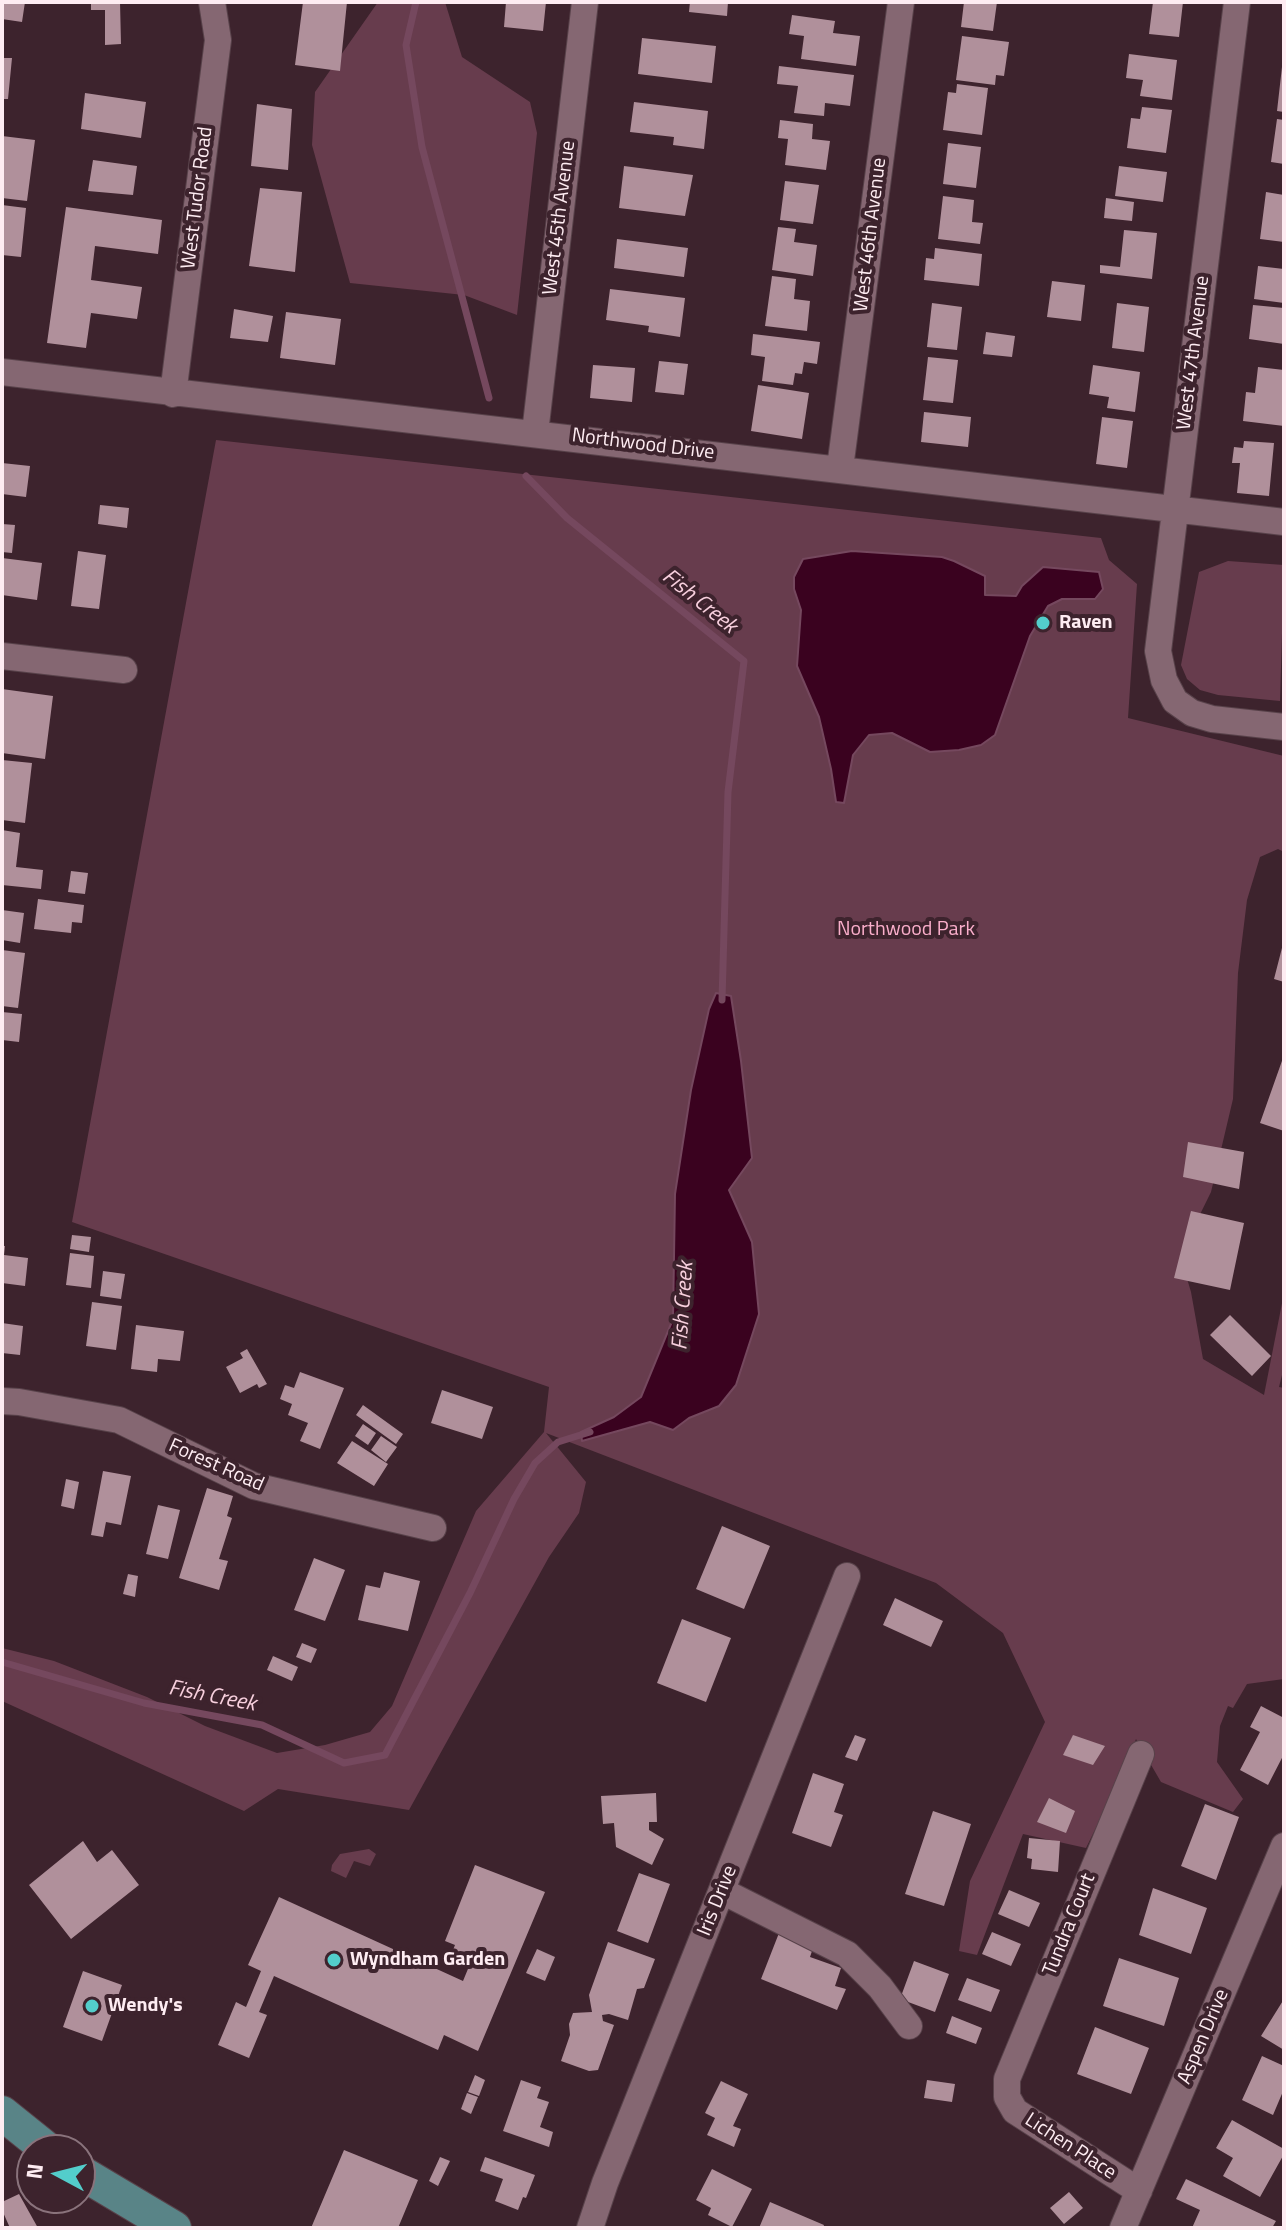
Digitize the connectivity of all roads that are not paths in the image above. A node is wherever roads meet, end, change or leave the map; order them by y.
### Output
1 (212, 2) edge
2 (585, 2) edge
3 (901, 2) edge
4 (1237, 2) edge
5 (2, 372) edge
6 (173, 394) junction
7 (535, 433) junction
8 (840, 468) junction
9 (1175, 509) junction
10 (1284, 522) edge
11 (2, 656) edge
12 (124, 670) dead end
13 (1284, 727) edge
14 (2, 1401) edge
15 (433, 1528) dead end
16 (847, 1576) dead end
17 (1141, 1754) dead end
18 (1284, 1846) edge
19 (722, 1891) junction
20 (909, 2026) dead end
21 (1007, 2097) joint
22 (2, 2113) edge
23 (28, 2134) edge
24 (96, 2182) edge
25 (1139, 2191) junction
26 (174, 2228) edge
27 (590, 2228) edge
28 (1123, 2228) edge

1 - 6 street, West Tudor Road
2 - 7 street, West 45th Avenue
3 - 8 street, West 46th Avenue
4 - 9 street, West 47th Avenue
5 - 6 street, Northwood Drive
6 - 7 street, Northwood Drive
7 - 8 street, Northwood Drive
8 - 9 street, Northwood Drive
9 - 10 street, Northwood Drive
9 - 13 street, West 47th Avenue
11 - 12 street
14 - 15 street, Forest Road
16 - 19 street, Iris Drive
17 - 21 street, Tundra Court
18 - 25 street, Aspen Drive
19 - 20 street
19 - 27 street, Iris Drive
21 - 25 street, Lichen Place
22 - 23 main road
24 - 26 main road
25 - 28 street, Aspen Drive

